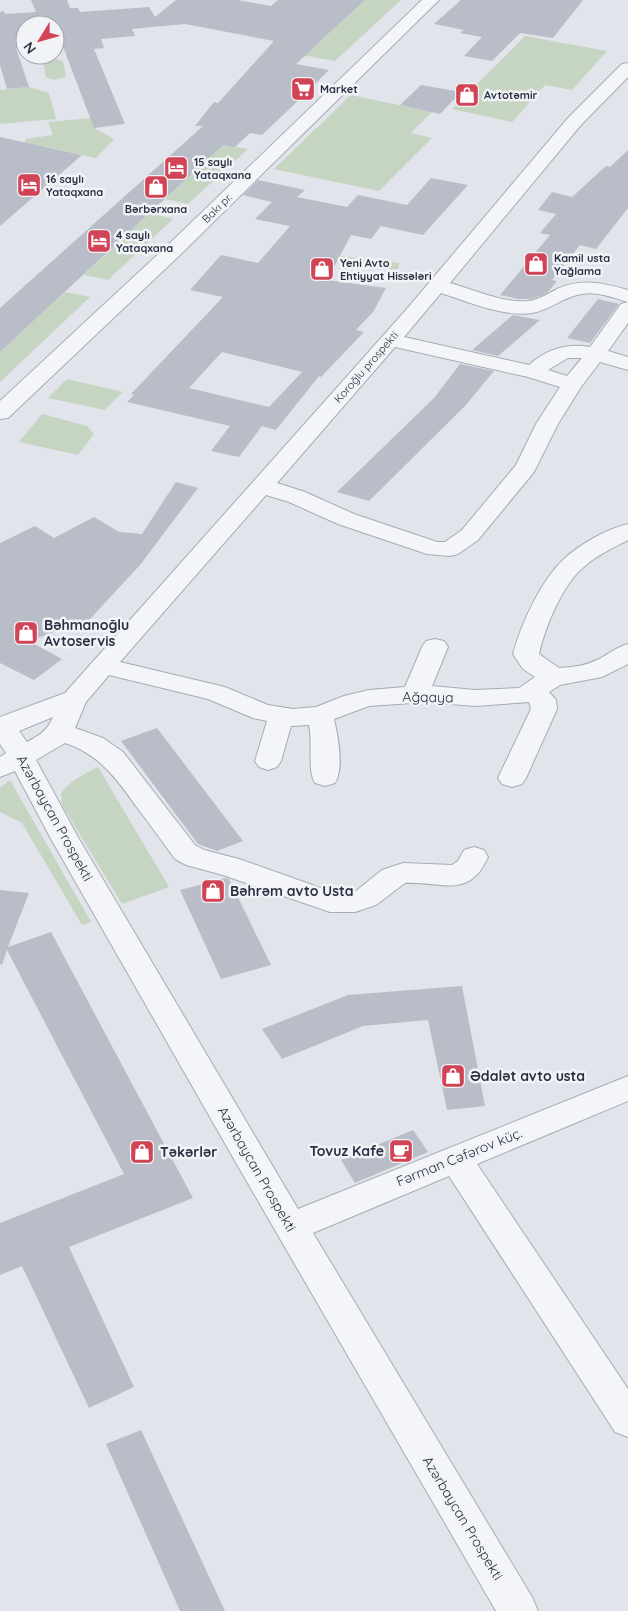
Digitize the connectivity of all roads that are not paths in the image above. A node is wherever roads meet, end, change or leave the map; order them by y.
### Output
1 (431, 0) edge
2 (628, 68) edge
3 (437, 285) junction
4 (628, 296) edge
5 (628, 308) edge
6 (390, 340) junction
7 (596, 354) junction
8 (628, 364) edge
9 (533, 372) junction
10 (572, 384) junction
11 (0, 413) edge
12 (263, 486) junction
13 (628, 531) edge
14 (435, 647) dead end
15 (628, 652) edge
16 (103, 666) junction
17 (554, 677) junction
18 (533, 692) junction
19 (415, 695) junction
20 (74, 699) junction
21 (320, 715) junction
22 (281, 717) junction
23 (1, 729) edge
24 (60, 732) junction
25 (268, 761) dead end
26 (10, 763) edge
27 (324, 777) dead end
28 (512, 778) dead end
29 (474, 857) dead end
30 (628, 1088) edge
31 (456, 1159) junction
32 (291, 1227) junction
33 (628, 1420) edge
34 (518, 1611) edge

1 - 11 street, Bakı pr.
2 - 3 street, Koroğlu prospekti
3 - 4 street
3 - 6 street, Koroğlu prospekti
5 - 7 street
6 - 9 street
6 - 12 street, Koroğlu prospekti
7 - 8 street
7 - 9 street
7 - 10 street
9 - 10 street
10 - 12 street
12 - 16 street, Koroğlu prospekti
13 - 17 street
14 - 19 street
15 - 17 street
16 - 20 street, Koroğlu prospekti
16 - 22 street, Ağqaya
17 - 18 street, Ağqaya
18 - 19 street, Ağqaya
18 - 28 street
19 - 21 street, Ağqaya
20 - 23 street
20 - 24 street
21 - 22 street, Ağqaya
21 - 27 street
22 - 25 street
23 - 26 street, Azərbaycan Prospekti
24 - 26 street
24 - 29 street
26 - 32 street, Azərbaycan Prospekti
30 - 31 street, Fərman Cəfərov küç.
31 - 32 street, Fərman Cəfərov küç.
31 - 33 street
32 - 34 street, Azərbaycan Prospekti

